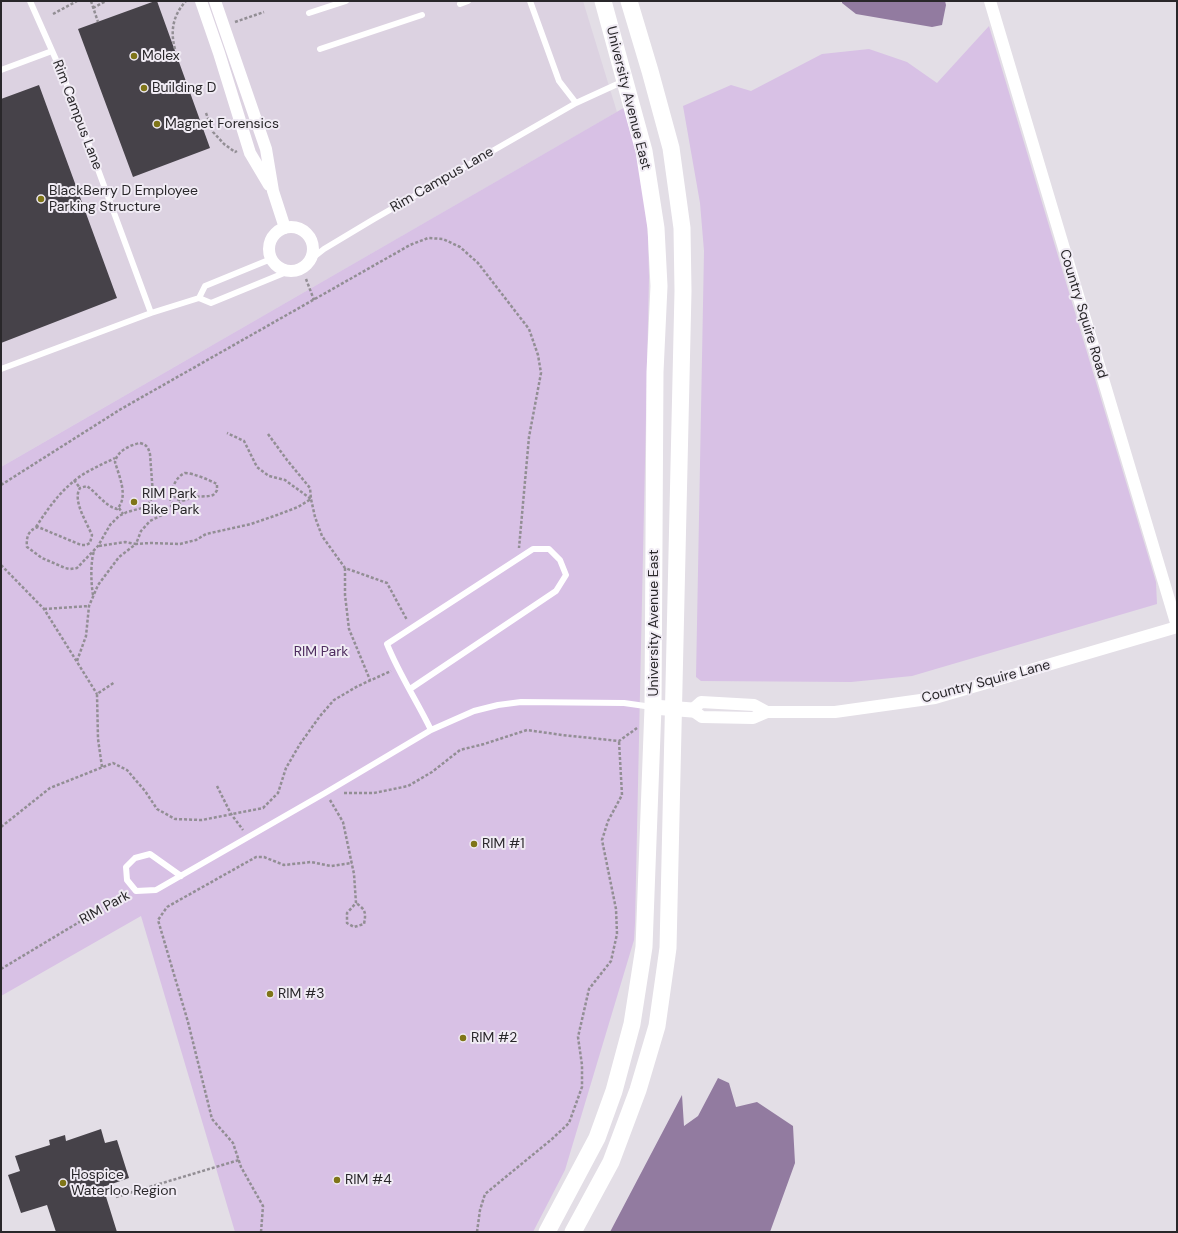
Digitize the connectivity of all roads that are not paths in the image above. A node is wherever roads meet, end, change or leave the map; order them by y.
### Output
1 (30, 1) edge
2 (201, 1) edge
3 (215, 1) edge
4 (344, 1) edge
5 (468, 1) edge
6 (530, 1) edge
7 (603, 1) edge
8 (630, 1) edge
9 (990, 1) edge
10 (460, 4) dead end
11 (308, 13) dead end
12 (422, 15) dead end
13 (320, 49) dead end
14 (52, 52) junction
15 (1, 70) edge
16 (625, 80) junction
17 (576, 102) junction
18 (273, 191) junction
19 (284, 228) junction
20 (271, 259) junction
21 (310, 260) junction
22 (289, 271) junction
23 (199, 298) junction
24 (151, 313) junction
25 (1, 370) edge
26 (1177, 627) edge
27 (410, 689) junction
28 (653, 707) junction
29 (674, 708) junction
30 (692, 710) joint
31 (431, 730) junction
32 (181, 876) junction
33 (547, 1232) edge
34 (573, 1232) edge

1 - 14 lane, Rim Campus Lane
2 - 18 street
3 - 18 street
4 - 11 lane
5 - 10 lane
6 - 17 lane
7 - 16 main road, University Avenue East
8 - 29 main road, University Avenue East
9 - 26 street, Country Squire Road
12 - 13 lane
14 - 15 lane, Rim Campus Lane
14 - 24 lane, Rim Campus Lane
16 - 17 lane, Rim Campus Lane
16 - 28 main road, University Avenue East
17 - 21 lane, Rim Campus Lane
18 - 19 street
19 - 20 street
19 - 21 street
20 - 22 street
20 - 23 lane
21 - 22 street
22 - 23 lane
23 - 24 lane
24 - 25 lane
26 - 30 street, Country Squire Lane
27 - 27 lane
27 - 31 lane
28 - 29 street, Country Squire Lane
28 - 31 lane, RIM Park
28 - 33 main road, University Avenue East
29 - 30 street, Country Squire Lane
29 - 34 main road, University Avenue East
31 - 32 lane, RIM Park
32 - 32 lane, RIM Park

